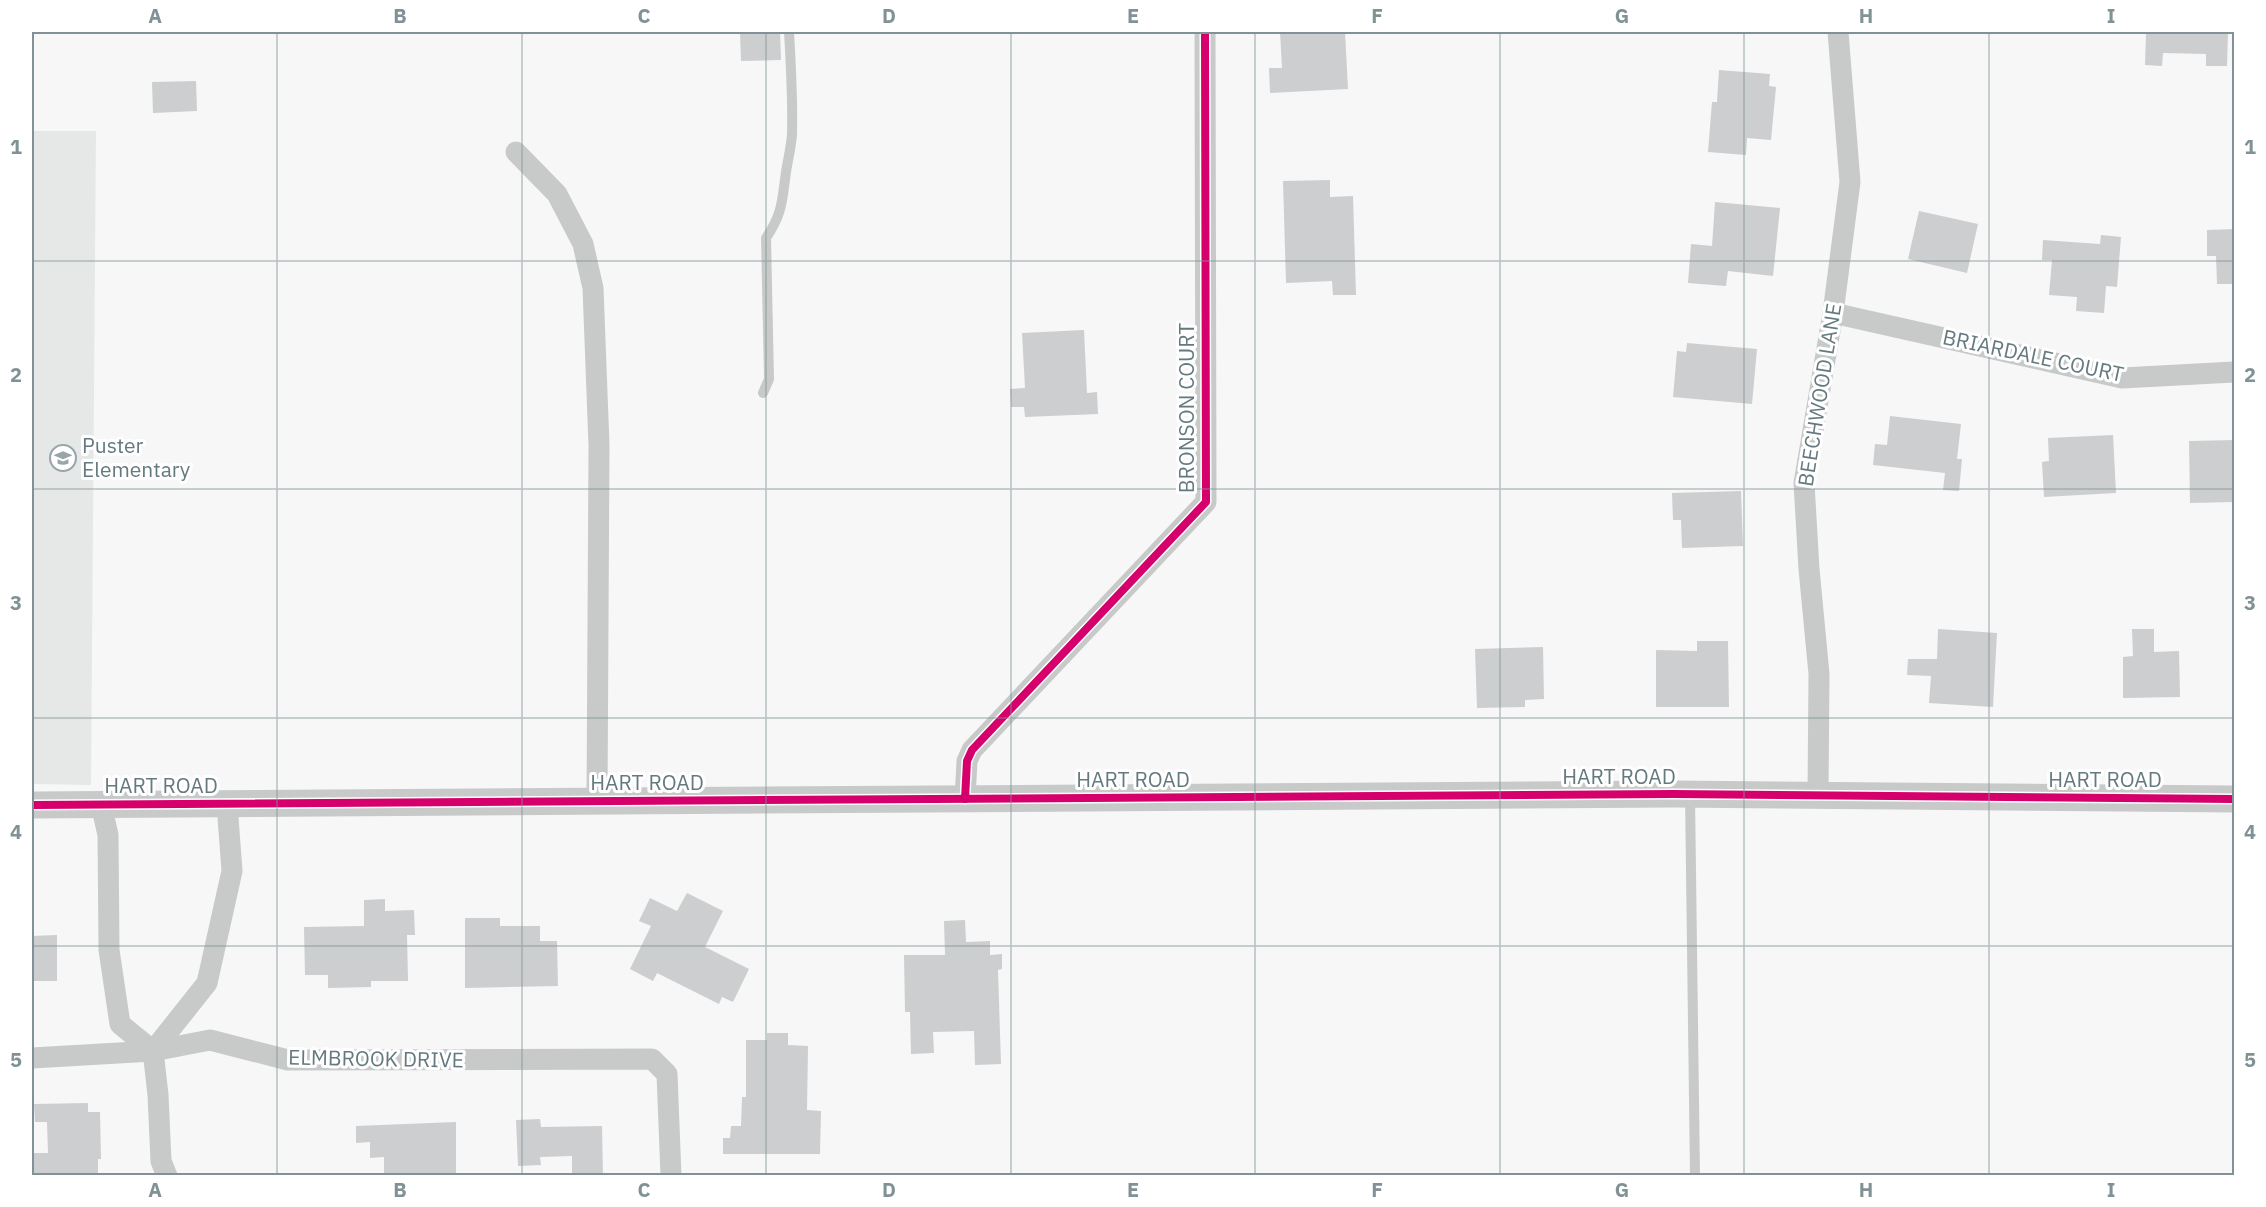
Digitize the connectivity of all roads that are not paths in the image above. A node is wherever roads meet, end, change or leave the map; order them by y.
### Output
1 (789, 32) edge
2 (1205, 32) edge
3 (1838, 32) edge
4 (516, 152) dead end
5 (1833, 313) junction
6 (2235, 372) edge
7 (764, 393) dead end
8 (1690, 794) junction
9 (1818, 795) junction
10 (965, 799) junction
11 (2235, 799) edge
12 (597, 801) junction
13 (101, 804) junction
14 (227, 804) junction
15 (32, 805) edge
16 (153, 1051) junction
17 (32, 1058) edge
18 (167, 1176) edge
19 (671, 1176) edge
20 (1695, 1176) edge

1 - 7 lane
2 - 10 street, BRONSON COURT
3 - 5 street, BEECHWOOD LANE
4 - 12 street
5 - 6 street, BRIARDALE COURT
5 - 9 street, BEECHWOOD LANE
8 - 9 street, HART ROAD
8 - 10 street, HART ROAD
8 - 20 lane
9 - 11 street, HART ROAD
10 - 12 street, HART ROAD
12 - 14 street, HART ROAD
13 - 14 street, HART ROAD
13 - 15 street, HART ROAD
13 - 16 street
14 - 16 street
16 - 17 street, ELMBROOK DRIVE
16 - 18 street
16 - 19 street, ELMBROOK DRIVE

